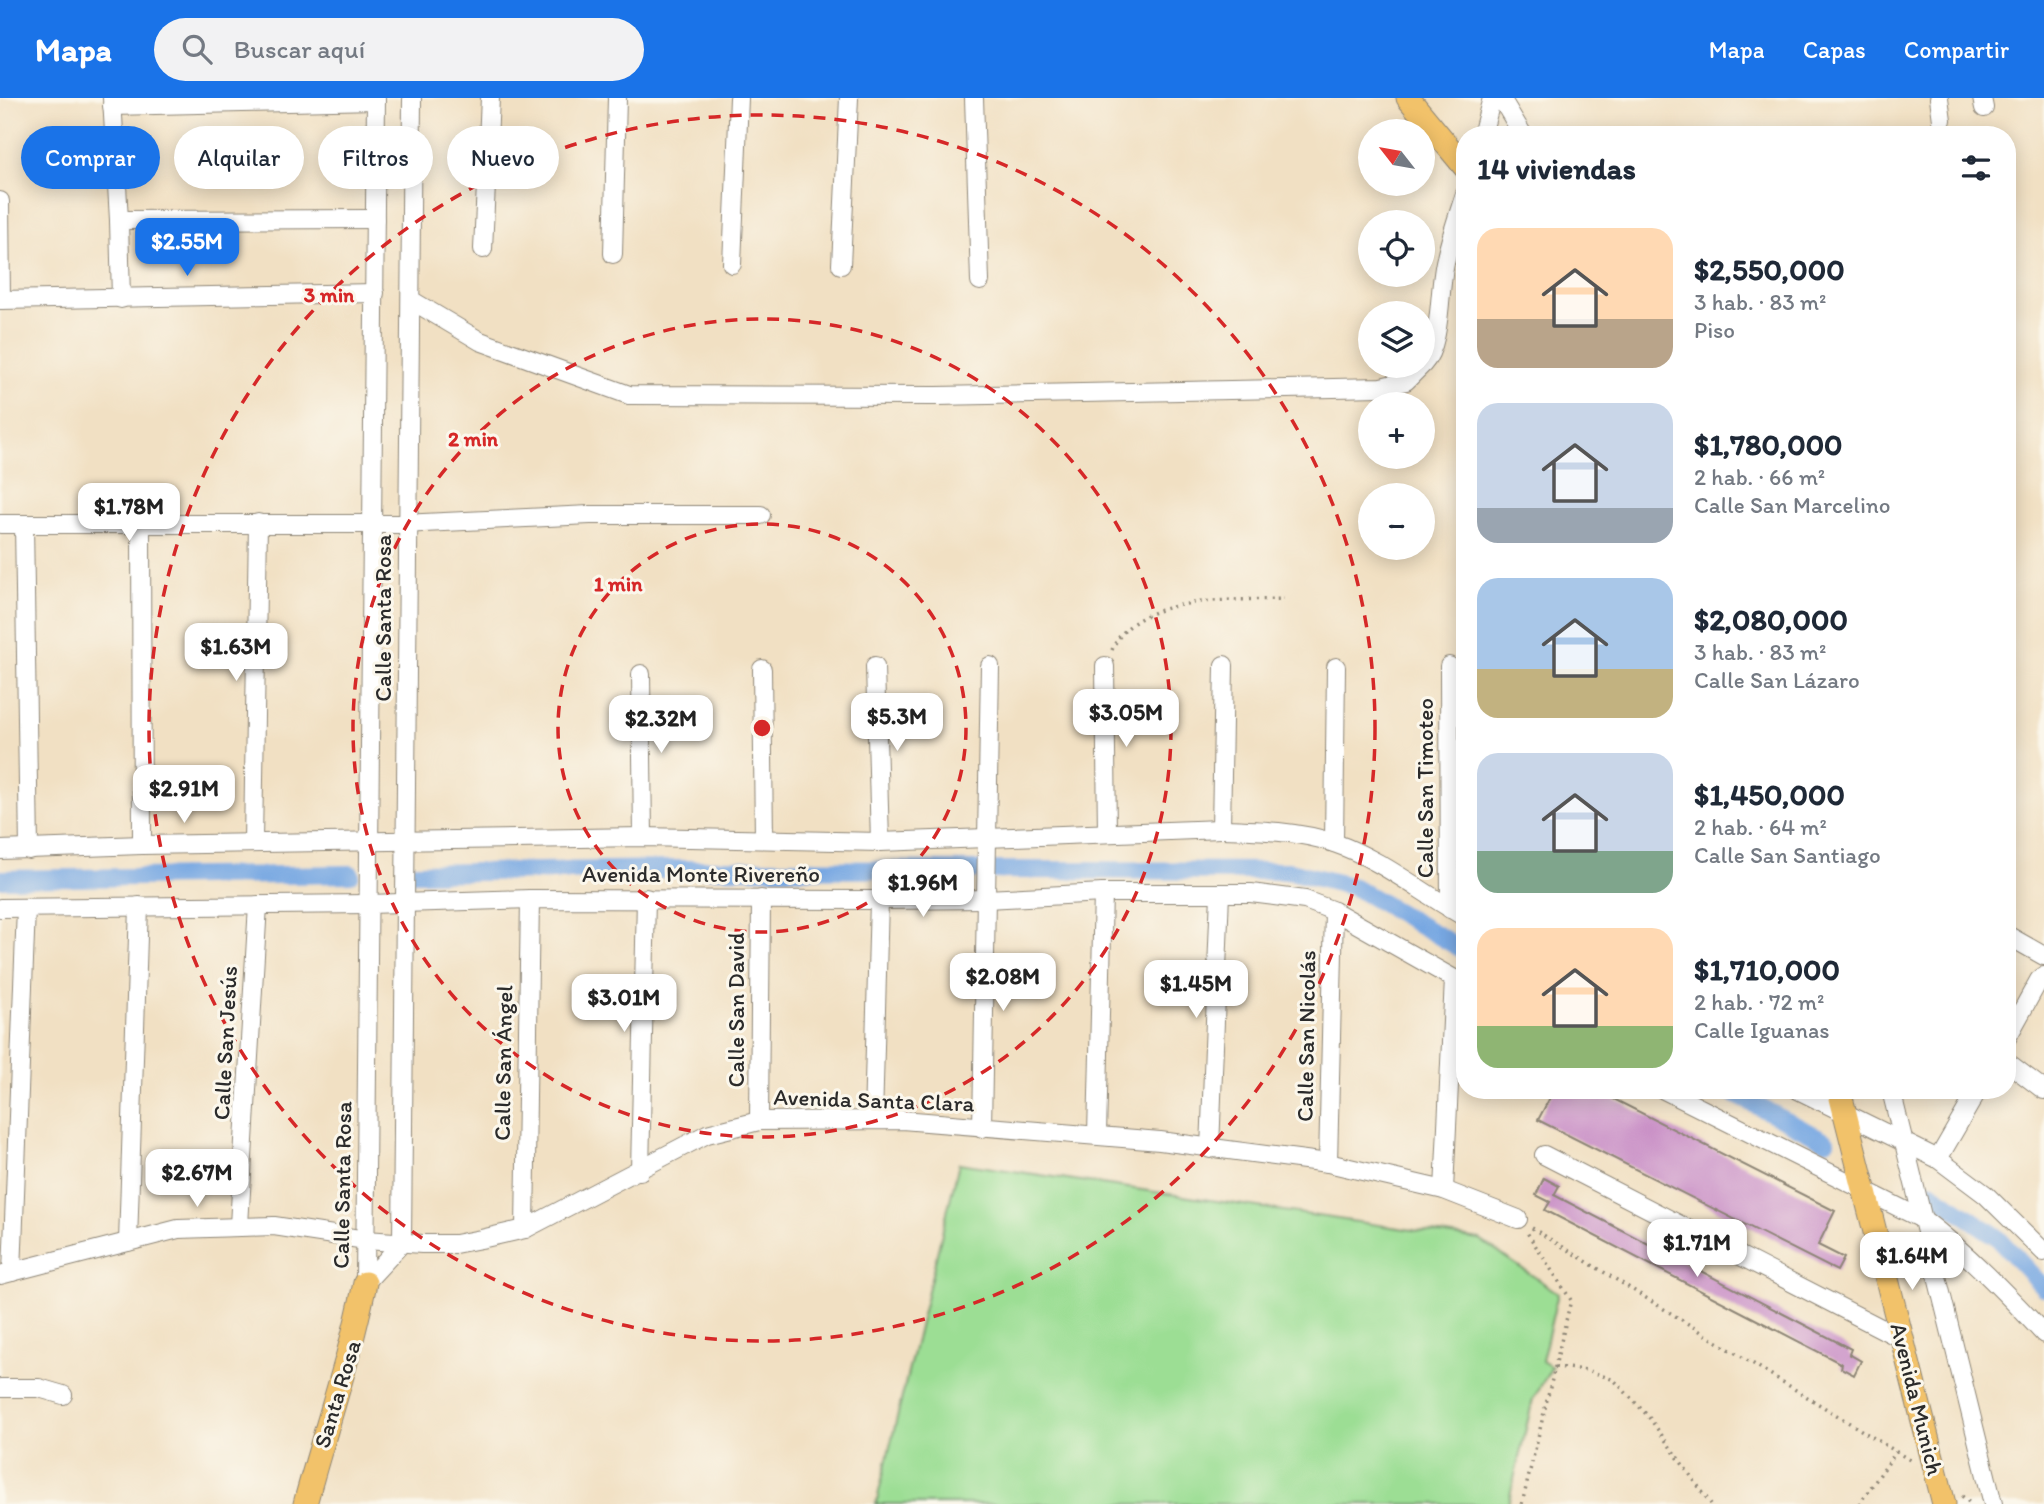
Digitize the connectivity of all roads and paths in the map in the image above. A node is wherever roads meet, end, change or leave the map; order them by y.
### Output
1 (412, 98) edge
2 (490, 98) edge
3 (617, 98) edge
4 (739, 98) edge
5 (849, 98) edge
6 (974, 98) edge
7 (1408, 98) edge
8 (1492, 98) edge
9 (1502, 98) edge
10 (1939, 98) edge
11 (376, 99) edge
12 (112, 102) edge
13 (1942, 120) dead end
14 (1484, 126) edge
15 (1518, 126) edge
16 (1456, 156) edge
17 (0, 201) edge
18 (375, 219) junction
19 (119, 220) junction
20 (1456, 223) edge
21 (483, 249) dead end
22 (613, 254) dead end
23 (732, 264) dead end
24 (841, 265) dead end
25 (980, 281) dead end
26 (375, 293) junction
27 (121, 299) junction
28 (1, 300) edge
29 (411, 300) junction
30 (1435, 337) edge
31 (1409, 378) edge
32 (761, 515) dead end
33 (258, 523) junction
34 (372, 523) junction
35 (409, 523) junction
36 (0, 524) edge
37 (24, 524) junction
38 (141, 524) junction
39 (1284, 599) dead end
40 (876, 666) dead end
41 (990, 666) dead end
42 (1105, 666) joint
43 (1224, 666) dead end
44 (1449, 666) dead end
45 (1336, 667) dead end
46 (762, 670) dead end
47 (641, 674) dead end
48 (1221, 829) junction
49 (1107, 833) junction
50 (643, 837) junction
51 (764, 839) junction
52 (987, 840) junction
53 (406, 841) junction
54 (369, 842) junction
55 (880, 842) junction
56 (253, 843) junction
57 (1334, 843) junction
58 (142, 845) junction
59 (0, 850) edge
60 (29, 850) junction
61 (1456, 882) edge
62 (1103, 893) junction
63 (1220, 893) junction
64 (646, 898) junction
65 (530, 899) junction
66 (761, 899) junction
67 (986, 899) junction
68 (880, 900) junction
69 (405, 901) junction
70 (369, 904) junction
71 (258, 905) junction
72 (139, 906) junction
73 (0, 908) edge
74 (26, 908) junction
75 (1334, 911) junction
76 (1456, 912) edge
77 (2016, 940) edge
78 (2044, 956) edge
79 (2044, 976) edge
80 (1456, 980) edge
81 (2016, 1022) edge
82 (1456, 1034) edge
83 (2016, 1069) edge
84 (2044, 1090) edge
85 (1682, 1099) edge
86 (1816, 1099) edge
87 (1841, 1099) edge
88 (1893, 1099) edge
89 (1973, 1099) edge
90 (1845, 1114) junction
91 (873, 1120) junction
92 (760, 1121) junction
93 (982, 1128) junction
94 (1097, 1135) junction
95 (1904, 1141) junction
96 (1210, 1149) junction
97 (1544, 1155) dead end
98 (1938, 1159) junction
99 (1328, 1163) junction
100 (640, 1171) junction
101 (1444, 1190) junction
102 (1864, 1191) junction
103 (1518, 1219) junction
104 (1924, 1220) junction
105 (239, 1225) junction
106 (525, 1229) junction
107 (366, 1240) junction
108 (128, 1242) junction
109 (402, 1243) junction
110 (2044, 1252) edge
111 (6, 1273) edge
112 (365, 1283) junction
113 (2044, 1334) edge
114 (1902, 1339) junction
115 (1555, 1367) junction
116 (0, 1388) edge
117 (63, 1395) dead end
118 (1897, 1451) junction
119 (1937, 1478) junction
120 (304, 1504) edge
121 (1522, 1504) edge
122 (1711, 1504) edge
123 (1859, 1504) edge
124 (1944, 1504) edge
125 (1971, 1504) edge
126 (1993, 1504) edge

1 - 29 street, Calle Santa Rosa
2 - 21 street
3 - 22 street
4 - 23 street
5 - 24 street
6 - 25 street
7 - 16 main road
8 - 14 street
9 - 15 street
10 - 13 street
11 - 12 street
11 - 18 street, Calle Santa Rosa
12 - 19 street
17 - 28 street
18 - 19 street
18 - 26 street, Calle Santa Rosa
19 - 27 street
20 - 30 street
26 - 27 street
26 - 34 street, Calle Santa Rosa
27 - 28 street
29 - 31 street
29 - 35 street, Calle Santa Rosa
32 - 35 street
33 - 34 street
33 - 38 street
33 - 56 street
34 - 35 street
34 - 54 street, Calle Santa Rosa
35 - 53 street, Calle Santa Rosa
36 - 37 street
37 - 38 street
37 - 60 street
38 - 58 street
39 - 42 path
40 - 55 street
41 - 52 street
42 - 49 street
43 - 48 street
44 - 61 street, Calle San Timoteo
45 - 57 street
46 - 51 street
47 - 50 street
48 - 49 street, Avenida Monte Rivereño
48 - 57 street, Avenida Monte Rivereño
49 - 52 street, Avenida Monte Rivereño
50 - 51 street, Avenida Monte Rivereño
50 - 53 street, Avenida Monte Rivereño
51 - 55 street, Avenida Monte Rivereño
52 - 55 street, Avenida Monte Rivereño
52 - 67 street
53 - 54 street, Avenida Monte Rivereño
53 - 69 street, Calle Santa Rosa
54 - 56 street, Avenida Monte Rivereño
54 - 70 street, Calle Santa Rosa
56 - 58 street, Avenida Monte Rivereño
57 - 76 street, Avenida Monte Rivereño
58 - 60 street, Avenida Monte Rivereño
59 - 60 street, Avenida Monte Rivereño
62 - 63 street, Avenida Monte Rivereño
62 - 67 street, Avenida Monte Rivereño
62 - 94 street
63 - 75 street, Avenida Monte Rivereño
63 - 96 street
64 - 65 street, Avenida Monte Rivereño
64 - 66 street, Avenida Monte Rivereño
64 - 100 street
65 - 69 street, Avenida Monte Rivereño
65 - 106 street, Calle San Ángel
66 - 68 street, Avenida Monte Rivereño
66 - 92 street, Calle San David
67 - 68 street, Avenida Monte Rivereño
67 - 93 street
68 - 91 street
69 - 70 street, Avenida Monte Rivereño
69 - 109 street, Calle Santa Rosa
70 - 71 street, Avenida Monte Rivereño
70 - 107 street, Calle Santa Rosa
71 - 72 street, Avenida Monte Rivereño
71 - 105 street, Calle San Jesús
72 - 74 street, Avenida Monte Rivereño
72 - 108 street
73 - 74 street, Avenida Monte Rivereño
74 - 111 street
75 - 80 street, Avenida Monte Rivereño
75 - 99 street, Calle San Nicolás
77 - 78 street
79 - 81 street
82 - 101 street
83 - 84 street
85 - 102 street
86 - 90 street
87 - 90 main road, Avenida Munich
88 - 95 street
89 - 98 street
90 - 95 street
90 - 102 main road, Avenida Munich
91 - 92 street, Avenida Santa Clara
91 - 93 street, Avenida Santa Clara
92 - 100 street, Avenida Santa Clara
93 - 94 street, Avenida Santa Clara
94 - 96 street, Avenida Santa Clara
95 - 98 street
95 - 104 street
96 - 99 street, Avenida Santa Clara
97 - 114 street
98 - 110 street
99 - 101 street, Avenida Santa Clara
100 - 106 street, Avenida Santa Clara
101 - 103 street, Avenida Santa Clara
102 - 104 street
102 - 114 main road, Avenida Munich
103 - 115 path
103 - 118 path
104 - 113 street
104 - 126 street
105 - 107 street, Avenida Santa Clara
105 - 108 street, Avenida Santa Clara
106 - 109 street, Avenida Santa Clara
107 - 109 street, Avenida Santa Clara
107 - 112 street, Calle Santa Rosa
108 - 111 street, Avenida Santa Clara
109 - 112 street, Calle Santa Rosa
112 - 120 main road, Santa Rosa
114 - 119 main road, Avenida Munich
115 - 121 path
115 - 122 path
116 - 117 street
118 - 119 path
118 - 123 path
119 - 124 main road, Avenida Munich
119 - 125 path

